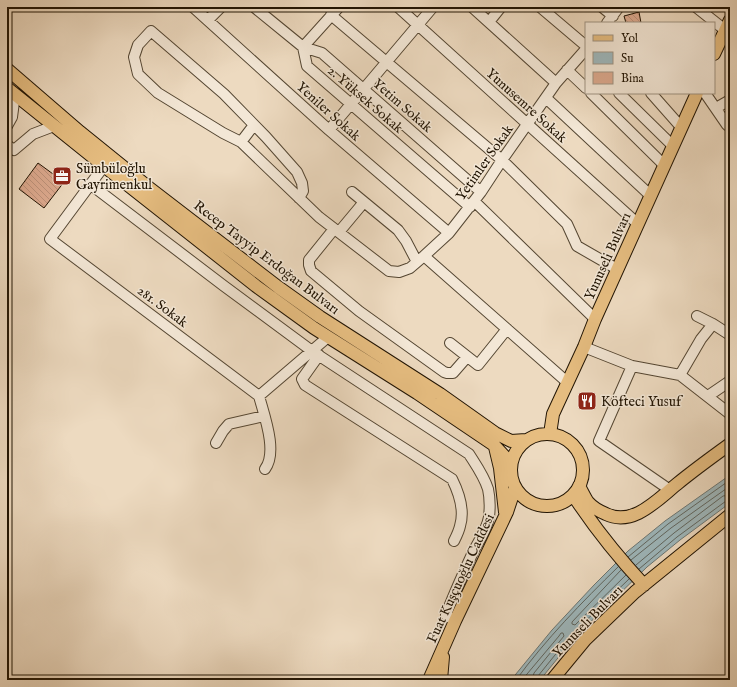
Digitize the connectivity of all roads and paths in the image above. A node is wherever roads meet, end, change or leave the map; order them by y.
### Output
1 (193, 7) edge
2 (221, 7) edge
3 (254, 7) edge
4 (339, 7) edge
5 (398, 7) edge
6 (433, 7) edge
7 (472, 7) edge
8 (501, 7) edge
9 (540, 7) edge
10 (602, 7) edge
11 (620, 7) edge
12 (696, 7) edge
13 (266, 10) edge
14 (331, 15) junction
15 (208, 20) junction
16 (610, 20) edge
17 (489, 22) junction
18 (729, 22) edge
19 (418, 25) junction
20 (302, 47) junction
21 (715, 52) edge
22 (585, 53) edge
23 (386, 62) junction
24 (7, 69) edge
25 (567, 70) junction
26 (556, 83) junction
27 (585, 87) edge
28 (364, 89) junction
29 (11, 91) edge
30 (592, 94) edge
31 (620, 94) edge
32 (652, 94) edge
33 (696, 94) edge
34 (706, 94) edge
35 (546, 98) junction
36 (730, 100) edge
37 (351, 104) junction
38 (716, 108) junction
39 (527, 124) junction
40 (728, 125) edge
41 (7, 126) edge
42 (54, 126) junction
43 (254, 126) junction
44 (682, 127) junction
45 (329, 130) junction
46 (241, 142) junction
47 (7, 145) edge
48 (673, 146) junction
49 (502, 160) junction
50 (664, 165) junction
51 (104, 166) junction
52 (90, 184) junction
53 (352, 192) dead end
54 (481, 192) junction
55 (651, 196) junction
56 (299, 198) junction
57 (364, 202) junction
58 (472, 204) junction
59 (638, 224) junction
60 (337, 231) junction
61 (449, 233) junction
62 (420, 259) junction
63 (617, 269) junction
64 (697, 316) dead end
65 (595, 319) junction
66 (713, 324) junction
67 (508, 329) junction
68 (730, 335) edge
69 (328, 337) junction
70 (450, 343) dead end
71 (584, 347) junction
72 (316, 353) junction
73 (467, 357) junction
74 (632, 366) junction
75 (680, 375) junction
76 (730, 380) edge
77 (567, 382) junction
78 (259, 396) junction
79 (708, 396) junction
80 (730, 414) edge
81 (264, 416) junction
82 (550, 434) junction
83 (526, 440) junction
84 (216, 443) dead end
85 (730, 444) edge
86 (494, 446) junction
87 (265, 469) dead end
88 (511, 469) junction
89 (515, 488) junction
90 (670, 490) junction
91 (576, 491) junction
92 (506, 515) junction
93 (730, 515) edge
94 (454, 541) dead end
95 (641, 582) junction
96 (455, 622) junction
97 (444, 645) junction
98 (429, 680) edge
99 (441, 680) edge
100 (552, 680) edge

1 - 15 street, Yeniler Sokak
2 - 15 street
3 - 13 street
4 - 14 street
5 - 19 street, Yunusemre Sokak
6 - 19 street
7 - 17 street
8 - 17 street
9 - 22 street
10 - 16 street
11 - 16 street
12 - 18 street
13 - 20 street
14 - 20 street
14 - 23 street
15 - 45 street, Yeniler Sokak
17 - 26 street
18 - 21 main road
19 - 23 street
19 - 39 street, Yunusemre Sokak
20 - 28 street, Yetim Sokak
20 - 37 street, 2. Yüksek Sokak
22 - 25 street, Yetimler Sokak
23 - 28 street
23 - 49 street
24 - 83 main road, Recep Tayyip Erdoğan Bulvarı
25 - 26 street, Yetimler Sokak
25 - 27 street
26 - 35 street, Yetimler Sokak
28 - 37 street
28 - 54 street, Yetim Sokak
29 - 41 street
29 - 42 main road, Recep Tayyip Erdoğan Bulvarı
30 - 50 street
31 - 48 street
32 - 44 street
33 - 44 main road, Yunuseli Bulvarı
34 - 38 street
35 - 39 street, Yetimler Sokak
35 - 55 street
36 - 38 street
37 - 45 street
37 - 58 street, 2. Yüksek Sokak
38 - 40 street
39 - 49 street, Yetimler Sokak
39 - 59 street, Yunusemre Sokak
42 - 47 street
42 - 51 main road, Recep Tayyip Erdoğan Bulvarı
43 - 46 street
43 - 46 street, Yetimler Sokak
43 - 56 street
44 - 48 main road, Yunuseli Bulvarı
45 - 61 street, Yeniler Sokak
46 - 56 street, Yetimler Sokak
48 - 50 main road, Yunuseli Bulvarı
49 - 54 street, Yetimler Sokak
49 - 63 street
50 - 55 main road, Yunuseli Bulvarı
51 - 52 street, 281. Sokak
51 - 69 main road, Recep Tayyip Erdoğan Bulvarı
52 - 72 street
52 - 78 street, 281. Sokak
53 - 57 street
54 - 58 street, Yetimler Sokak
55 - 59 main road, Yunuseli Bulvarı
56 - 60 street, Yetimler Sokak
57 - 60 street
57 - 62 street
58 - 61 street, Yetimler Sokak
58 - 65 street, 2. Yüksek Sokak
59 - 63 main road, Yunuseli Bulvarı
60 - 62 street, Yetimler Sokak
60 - 73 street
61 - 62 street, Yetimler Sokak
62 - 67 street
63 - 65 main road, Yunuseli Bulvarı
64 - 66 street
65 - 71 main road, Yunuseli Bulvarı
66 - 68 street
66 - 75 street
67 - 73 street
67 - 77 street
69 - 72 street
69 - 86 main road, Recep Tayyip Erdoğan Bulvarı
70 - 73 street
71 - 74 street
71 - 77 main road, Yunuseli Bulvarı
72 - 78 street
72 - 94 street
72 - 96 street
74 - 75 street
74 - 90 street
75 - 79 street
76 - 79 street
77 - 82 main road, Yunuseli Bulvarı
78 - 81 street
79 - 80 street
81 - 84 street
81 - 87 street
82 - 83 main road
82 - 91 main road
83 - 88 main road
85 - 90 main road
86 - 88 main road, Recep Tayyip Erdoğan Bulvarı
86 - 92 main road
88 - 89 main road
89 - 91 main road
89 - 92 main road, Fuat Kuşçuoğlu Caddesi
90 - 91 main road
91 - 95 main road
92 - 96 main road, Fuat Kuşçuoğlu Caddesi
93 - 95 main road, Yunuseli Bulvarı
95 - 100 main road, Yunuseli Bulvarı
96 - 97 main road, Fuat Kuşçuoğlu Caddesi
97 - 98 main road, Fuat Kuşçuoğlu Caddesi
97 - 99 main road

